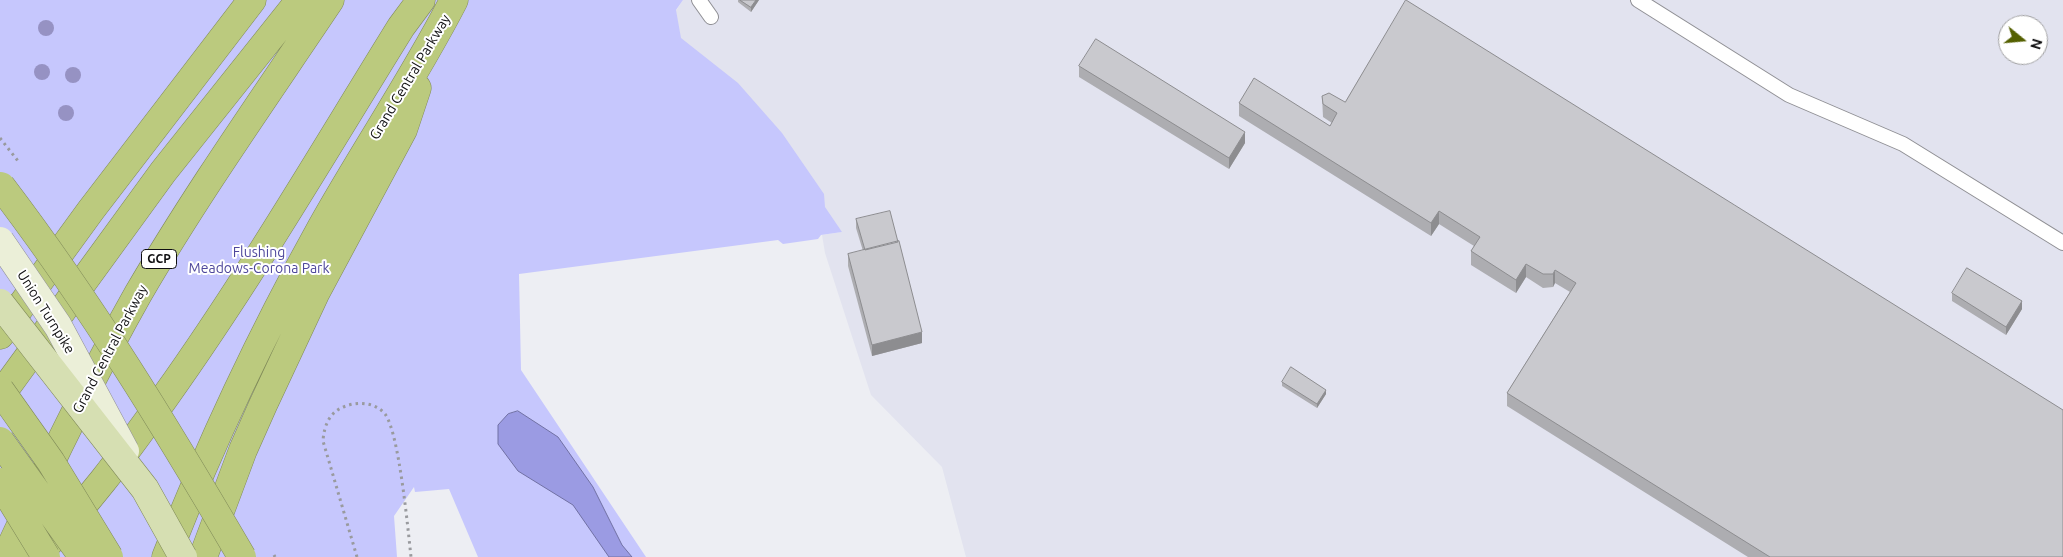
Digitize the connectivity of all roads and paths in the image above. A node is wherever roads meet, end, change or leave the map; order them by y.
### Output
1 (252, 0) edge
2 (300, 0) edge
3 (330, 0) edge
4 (421, 0) edge
5 (454, 0) edge
6 (700, 0) edge
7 (1638, 0) edge
8 (711, 17) dead end
9 (431, 46) junction
10 (0, 138) edge
11 (18, 162) dead end
12 (0, 185) edge
13 (0, 242) edge
14 (2063, 243) edge
15 (0, 303) edge
16 (0, 335) edge
17 (0, 390) edge
18 (0, 396) edge
19 (0, 441) edge
20 (0, 482) edge
21 (145, 489) junction
22 (11, 546) edge
23 (34, 557) edge
24 (46, 557) edge
25 (83, 557) edge
26 (109, 557) edge
27 (166, 557) edge
28 (183, 557) edge
29 (203, 557) edge
30 (242, 557) edge
31 (357, 557) edge
32 (411, 557) edge

1 - 16 highway
2 - 18 highway
3 - 22 highway, Grand Central Parkway / GCP
4 - 23 highway
5 - 9 highway, Grand Central Parkway
6 - 8 lane
7 - 14 lane
9 - 27 highway, Grand Central Parkway
9 - 29 highway
10 - 11 path
12 - 30 highway, bridge
13 - 21 main road, Union Turnpike, bridge
15 - 21 main road, Union Turnpike, bridge
17 - 26 highway, bridge
19 - 25 highway, bridge
20 - 24 highway, bridge
21 - 28 main road, Union Turnpike, bridge
31 - 32 path

